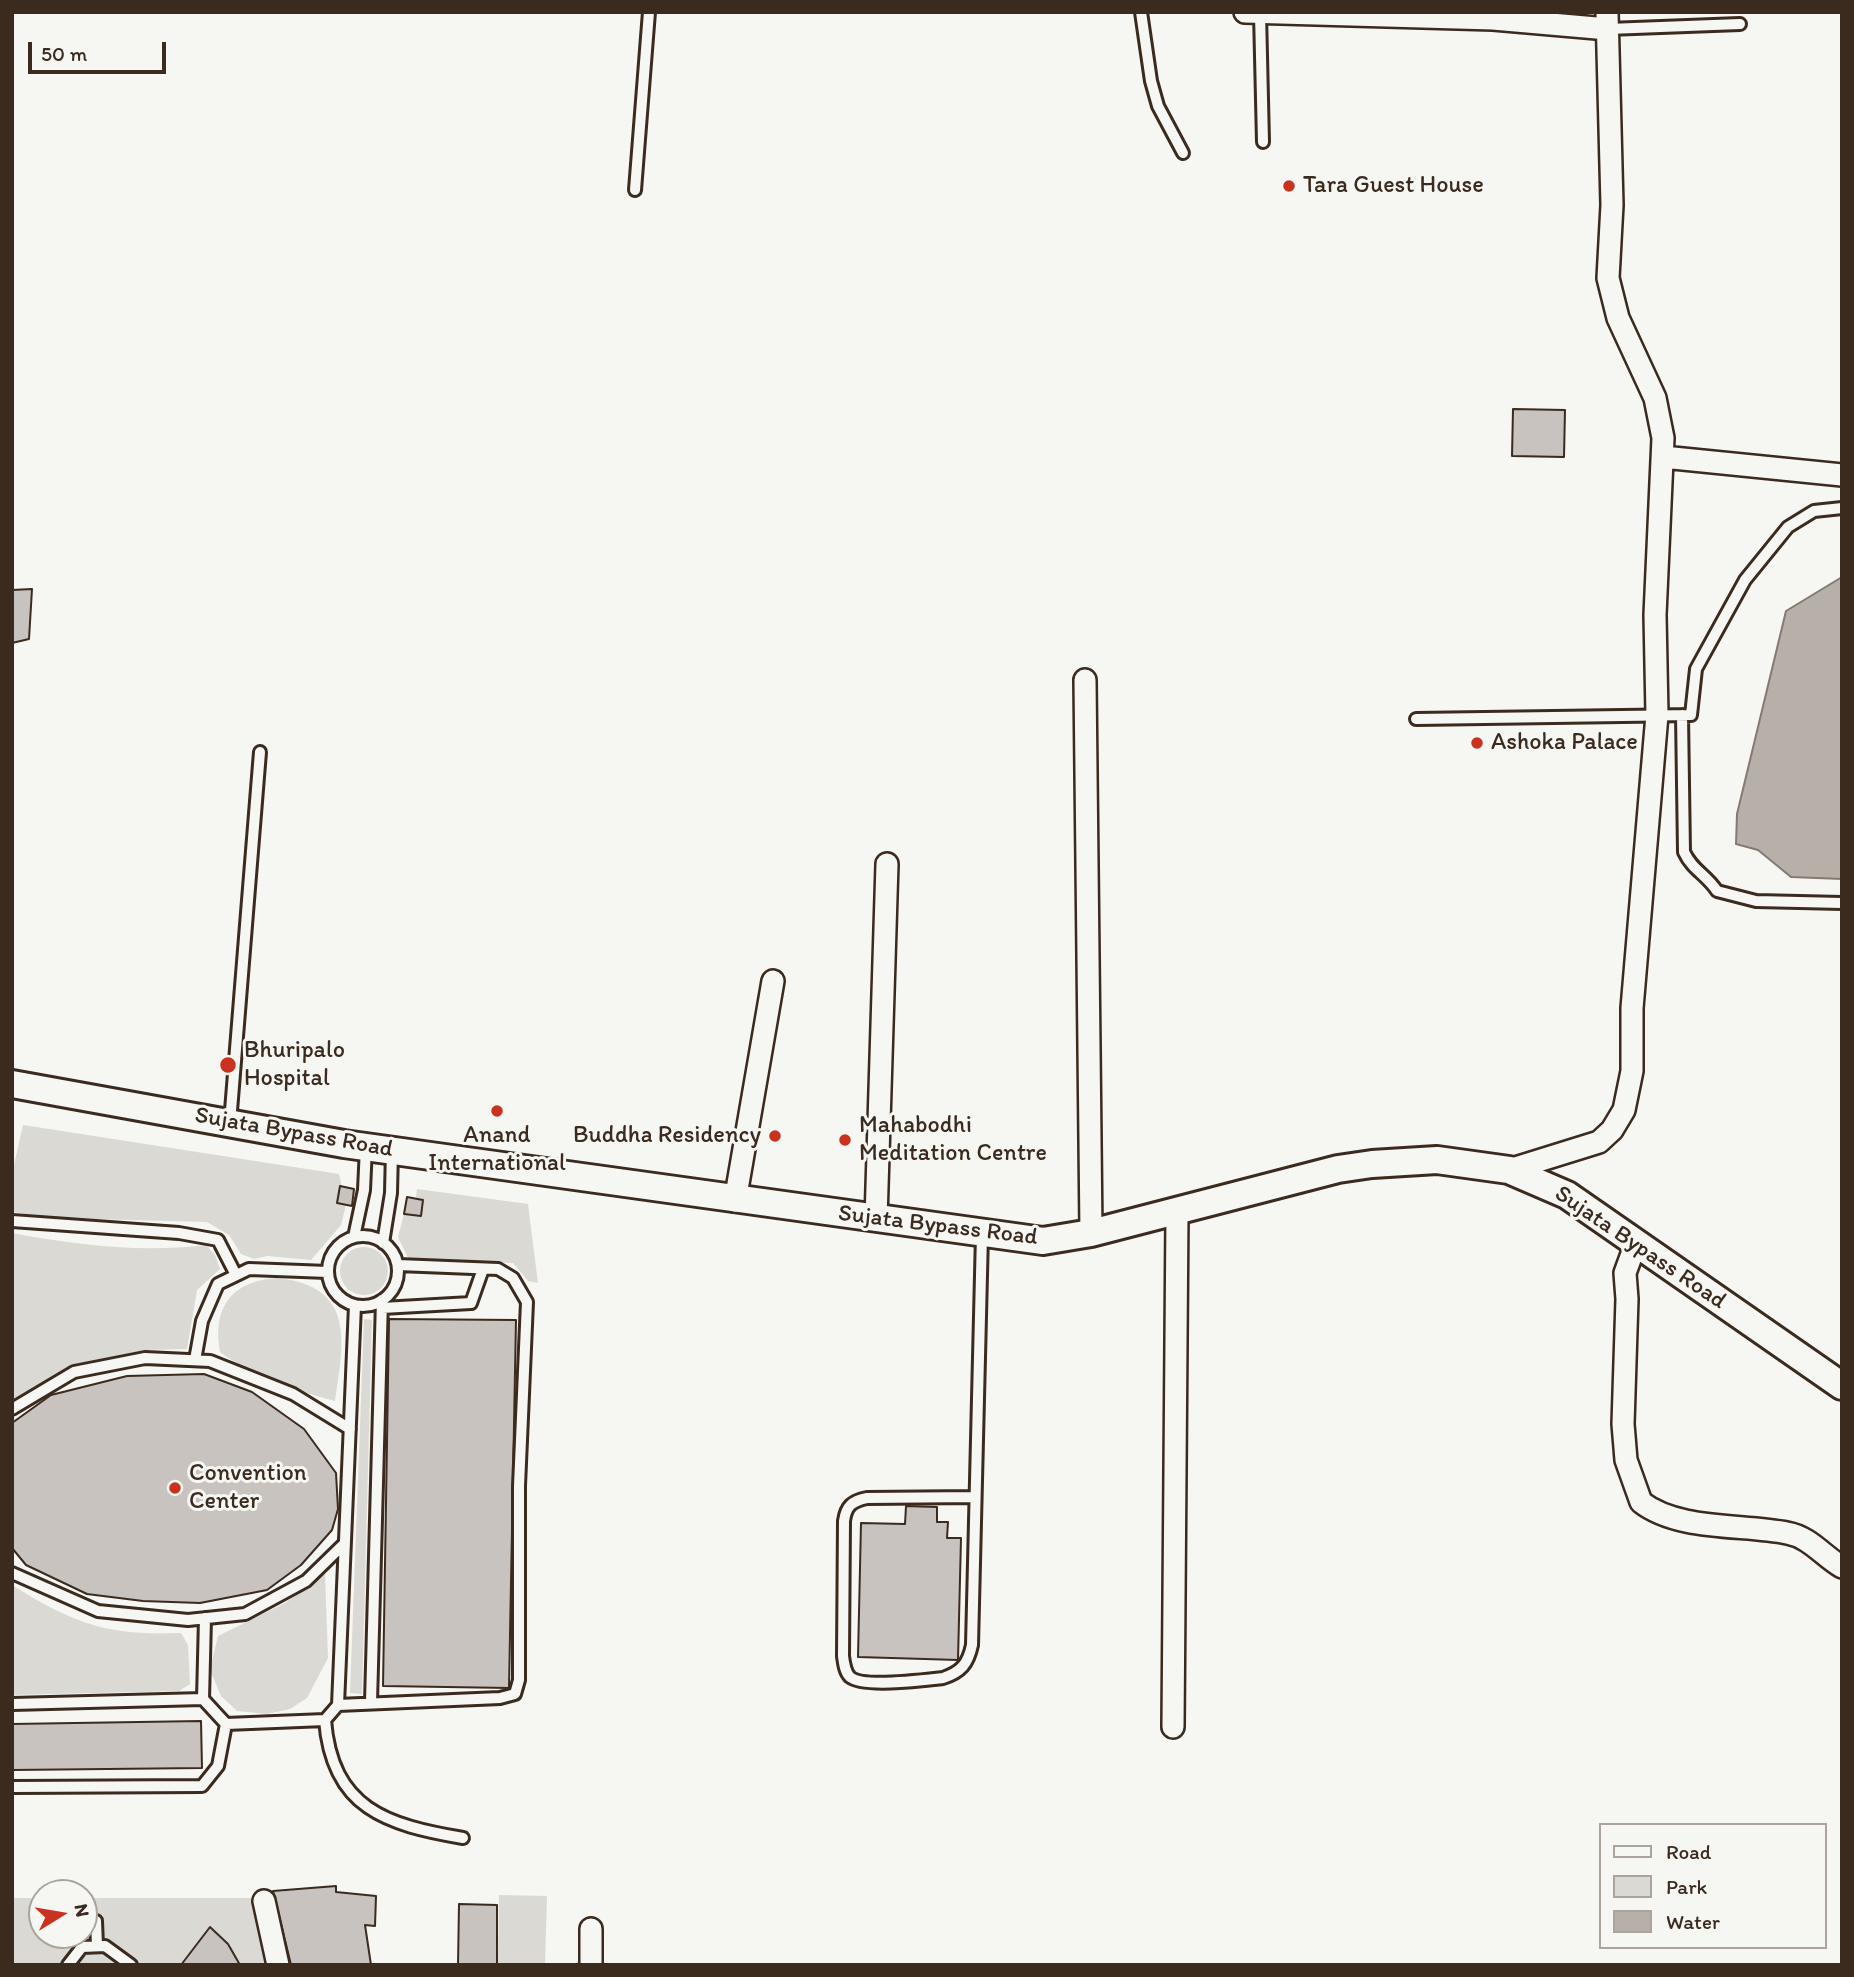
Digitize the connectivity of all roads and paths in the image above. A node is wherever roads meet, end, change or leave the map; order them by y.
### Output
1 (649, 12) edge
2 (1141, 12) edge
3 (1245, 12) edge
4 (1260, 13) edge
5 (1607, 20) edge
6 (1740, 24) dead end
7 (1263, 142) dead end
8 (1183, 153) dead end
9 (635, 190) dead end
10 (1663, 457) junction
11 (1842, 475) edge
12 (1842, 508) edge
13 (1085, 680) dead end
14 (1657, 715) junction
15 (1682, 715) junction
16 (1416, 719) dead end
17 (260, 752) dead end
18 (887, 864) dead end
19 (1842, 903) edge
20 (773, 981) dead end
21 (12, 1084) edge
22 (230, 1123) junction
23 (379, 1148) junction
24 (1509, 1170) junction
25 (736, 1201) junction
26 (1177, 1213) junction
27 (876, 1219) junction
28 (12, 1221) edge
29 (1091, 1233) junction
30 (982, 1234) junction
31 (354, 1237) junction
32 (383, 1243) junction
33 (1630, 1259) junction
34 (398, 1265) junction
35 (483, 1269) junction
36 (328, 1272) junction
37 (236, 1275) junction
38 (382, 1304) junction
39 (355, 1306) junction
40 (195, 1360) junction
41 (1842, 1386) edge
42 (12, 1409) edge
43 (350, 1429) junction
44 (975, 1497) junction
45 (345, 1543) junction
46 (1842, 1567) edge
47 (12, 1573) edge
48 (205, 1618) junction
49 (203, 1699) junction
50 (371, 1702) junction
51 (12, 1704) edge
52 (338, 1704) junction
53 (325, 1720) junction
54 (226, 1724) junction
55 (1173, 1727) dead end
56 (12, 1787) edge
57 (463, 1838) dead end
58 (264, 1901) dead end
59 (591, 1929) dead end
60 (98, 1946) edge
61 (80, 1949) edge
62 (68, 1965) edge
63 (131, 1965) edge
64 (278, 1965) edge
65 (591, 1965) edge

1 - 9 lane
2 - 8 lane
3 - 4 street
4 - 5 street
4 - 7 lane
5 - 6 lane
5 - 10 street
10 - 11 street
10 - 14 street
12 - 15 lane
13 - 29 street
14 - 15 lane
14 - 16 lane
14 - 24 street
15 - 19 lane
17 - 22 lane
18 - 27 street
20 - 25 street
21 - 22 street, Sujata Bypass Road
22 - 23 street, Sujata Bypass Road
23 - 25 street, Sujata Bypass Road
23 - 31 lane
23 - 32 lane
24 - 26 street, Sujata Bypass Road
24 - 33 street, Sujata Bypass Road
25 - 27 street, Sujata Bypass Road
26 - 29 street, Sujata Bypass Road
26 - 55 street
27 - 30 street, Sujata Bypass Road
28 - 37 lane
29 - 30 street, Sujata Bypass Road
30 - 44 lane
31 - 32 lane
31 - 36 lane
32 - 34 lane
33 - 41 street, Sujata Bypass Road
33 - 46 street
34 - 35 lane
34 - 38 lane
35 - 38 lane
35 - 50 lane
36 - 37 lane
36 - 39 lane
37 - 40 lane
38 - 39 lane
38 - 50 lane
39 - 43 lane
40 - 42 lane
40 - 43 lane
43 - 45 lane
44 - 44 lane
45 - 48 lane
45 - 52 lane
47 - 48 lane
48 - 49 lane
49 - 51 lane
49 - 54 lane
50 - 52 lane
52 - 53 lane
53 - 54 lane
53 - 57 lane
54 - 56 lane
58 - 64 street
59 - 65 street
60 - 63 lane
61 - 62 lane

